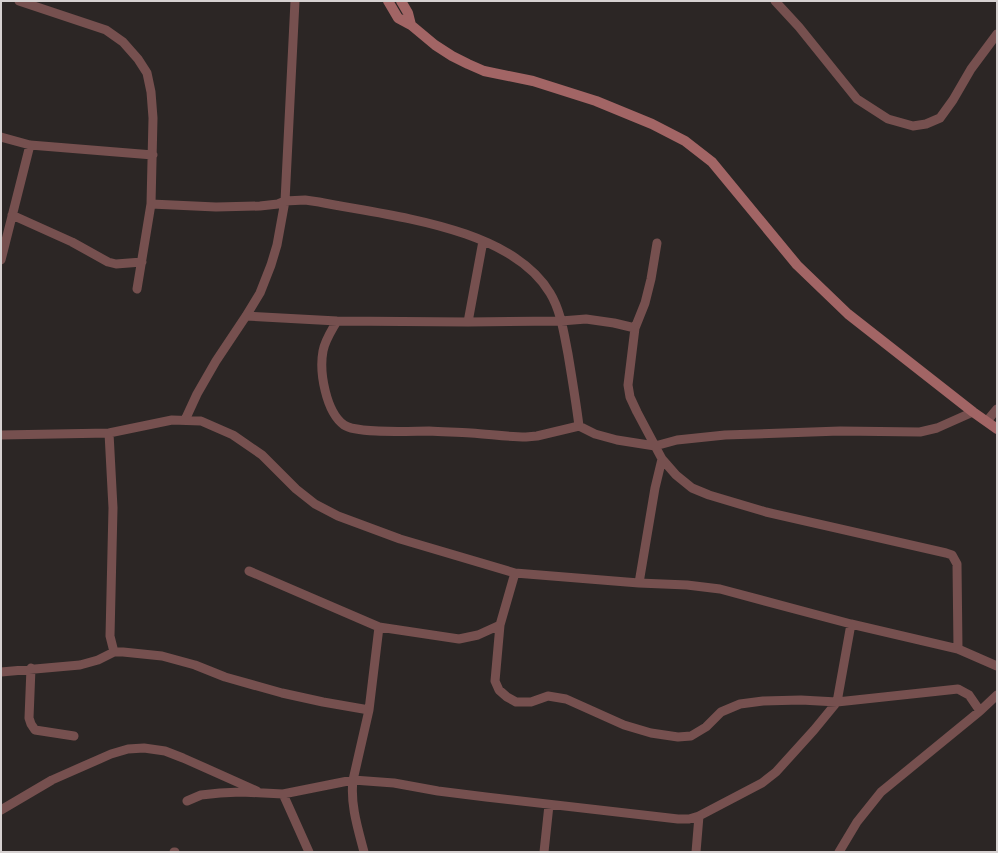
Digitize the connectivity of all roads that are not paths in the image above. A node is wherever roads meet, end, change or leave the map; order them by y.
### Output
1 (19, 1) edge
2 (295, 1) edge
3 (388, 1) edge
4 (401, 1) edge
5 (776, 1) edge
6 (411, 25) junction
7 (997, 34) edge
8 (1, 137) edge
9 (30, 145) junction
10 (153, 155) junction
11 (285, 201) junction
12 (151, 204) junction
13 (12, 215) junction
14 (483, 241) junction
15 (657, 242) dead end
16 (1, 260) edge
17 (142, 262) junction
18 (137, 289) dead end
19 (246, 316) junction
20 (337, 321) junction
21 (561, 321) junction
22 (468, 322) junction
23 (635, 328) junction
24 (997, 409) edge
25 (973, 412) junction
26 (185, 420) junction
27 (987, 421) junction
28 (579, 426) junction
29 (997, 429) edge
30 (109, 433) junction
31 (1, 435) edge
32 (655, 446) junction
33 (662, 459) junction
34 (249, 571) dead end
35 (515, 573) junction
36 (639, 583) junction
37 (851, 624) junction
38 (500, 625) junction
39 (379, 627) junction
40 (958, 649) junction
41 (114, 652) junction
42 (997, 666) edge
43 (31, 668) junction
44 (1, 672) edge
45 (997, 695) edge
46 (837, 702) junction
47 (369, 710) junction
48 (980, 711) junction
49 (74, 736) dead end
50 (353, 780) junction
51 (262, 793) junction
52 (283, 794) junction
53 (187, 801) dead end
54 (549, 805) junction
55 (1, 810) edge
56 (699, 816) junction
57 (309, 852) edge
58 (364, 852) edge
59 (544, 852) edge
60 (696, 852) edge
61 (839, 852) edge

1 - 10 street
2 - 11 street
3 - 6 street
4 - 6 street
5 - 7 street
6 - 25 street
8 - 9 street
9 - 10 street
9 - 13 street
10 - 12 street
11 - 12 street
11 - 14 street
11 - 19 street
12 - 17 street
13 - 16 street
13 - 17 street
14 - 21 street
14 - 22 street
15 - 23 street
17 - 18 street
19 - 20 street
19 - 26 street
20 - 22 street
20 - 28 street
21 - 22 street
21 - 23 street
21 - 28 street
23 - 32 street
24 - 27 street
25 - 27 street
25 - 32 street
26 - 30 street
26 - 35 street
27 - 29 street
28 - 32 street
30 - 31 street
30 - 41 street
32 - 33 street
33 - 36 street
33 - 40 street
34 - 39 street
35 - 36 street
35 - 38 street
36 - 37 street
37 - 40 street
37 - 46 street
38 - 39 street
38 - 46 street
39 - 47 street
40 - 42 street
41 - 43 street
41 - 47 street
43 - 44 street
43 - 49 street
45 - 48 street
46 - 48 street
46 - 56 street
47 - 50 street
48 - 61 street
50 - 52 street
50 - 54 street
50 - 58 street
51 - 52 street
51 - 53 street
51 - 55 street
52 - 57 street
54 - 56 street
54 - 59 street
56 - 60 street

